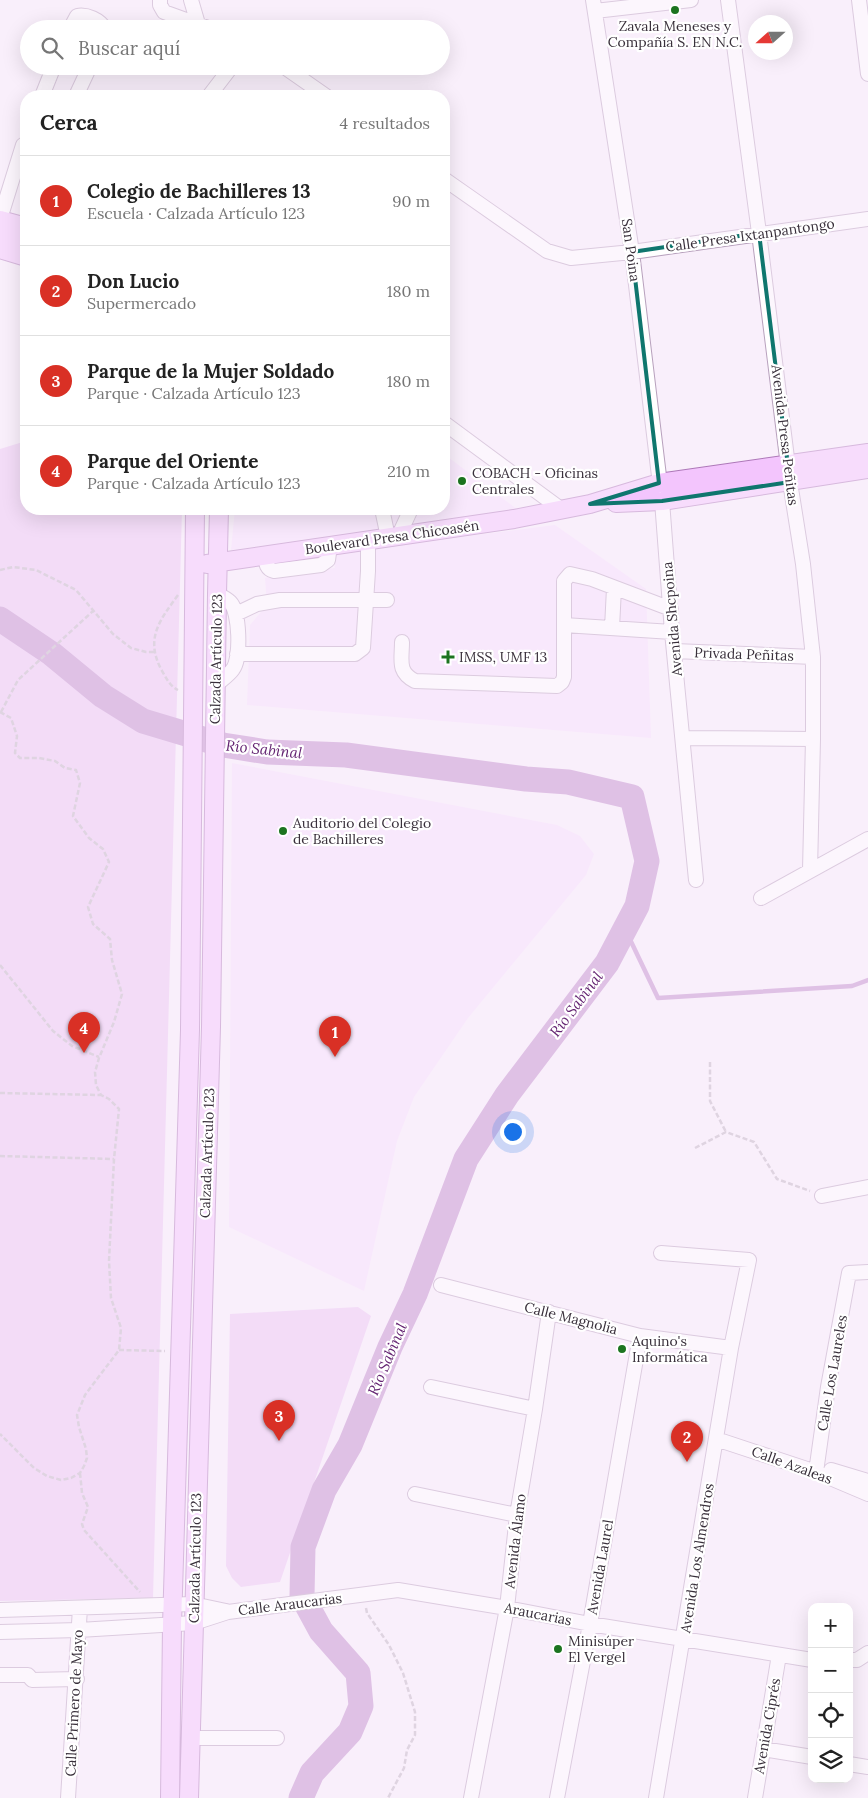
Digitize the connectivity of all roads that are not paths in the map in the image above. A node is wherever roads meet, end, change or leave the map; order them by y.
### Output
1 (160, 0) edge
2 (191, 0) edge
3 (691, 0) edge
4 (728, 0) edge
5 (858, 0) edge
6 (594, 6) edge
7 (75, 20) edge
8 (96, 20) edge
9 (185, 20) edge
10 (201, 20) edge
11 (868, 74) edge
12 (50, 75) edge
13 (86, 75) edge
14 (225, 75) edge
15 (296, 75) edge
16 (44, 90) edge
17 (79, 90) edge
18 (214, 90) edge
19 (317, 90) edge
20 (20, 158) edge
21 (450, 183) edge
22 (0, 219) edge
23 (868, 219) edge
24 (20, 225) edge
25 (759, 233) junction
26 (0, 235) edge
27 (20, 241) edge
28 (0, 249) edge
29 (632, 252) junction
30 (20, 255) edge
31 (450, 426) edge
32 (868, 453) edge
33 (788, 464) junction
34 (868, 470) edge
35 (790, 482) junction
36 (659, 483) junction
37 (662, 501) junction
38 (590, 504) junction
39 (562, 510) junction
40 (195, 515) edge
41 (219, 515) edge
42 (385, 515) edge
43 (407, 515) edge
44 (394, 536) junction
45 (368, 540) junction
46 (218, 563) junction
47 (194, 565) junction
48 (614, 588) junction
49 (217, 594) junction
50 (366, 600) junction
51 (387, 600) dead end
52 (671, 609) junction
53 (236, 614) junction
54 (564, 625) junction
55 (612, 628) junction
56 (672, 632) junction
57 (402, 642) dead end
58 (675, 651) junction
59 (237, 654) junction
60 (813, 657) junction
61 (216, 685) junction
62 (683, 738) junction
63 (813, 739) junction
64 (868, 839) edge
65 (810, 871) junction
66 (696, 880) dead end
67 (761, 898) dead end
68 (868, 1187) edge
69 (822, 1196) road end
70 (661, 1253) dead end
71 (868, 1272) edge
72 (441, 1285) dead end
73 (549, 1312) junction
74 (640, 1336) junction
75 (731, 1348) junction
76 (431, 1387) dead end
77 (535, 1409) junction
78 (716, 1439) junction
79 (816, 1468) junction
80 (868, 1482) edge
81 (415, 1494) dead end
82 (868, 1494) edge
83 (517, 1515) junction
84 (358, 1595) joint
85 (193, 1604) junction
86 (172, 1605) junction
87 (80, 1608) junction
88 (507, 1608) junction
89 (0, 1610) edge
90 (228, 1612) junction
91 (194, 1623) junction
92 (590, 1624) junction
93 (172, 1625) junction
94 (79, 1630) junction
95 (0, 1632) edge
96 (684, 1640) junction
97 (868, 1653) edge
98 (780, 1655) junction
99 (808, 1659) edge
100 (853, 1660) edge
101 (0, 1675) edge
102 (76, 1679) junction
103 (190, 1738) junction
104 (278, 1738) dead end
105 (763, 1749) junction
106 (808, 1756) edge
107 (853, 1765) edge
108 (868, 1767) edge
109 (68, 1798) edge
110 (170, 1798) edge
111 (188, 1798) edge
112 (471, 1798) edge
113 (557, 1798) edge
114 (656, 1798) edge
115 (755, 1798) edge

1 - 9 street
2 - 10 street
3 - 6 street
4 - 25 street, Avenida Presa Peñitas
5 - 11 street
6 - 29 street, San Poina
7 - 8 street
12 - 16 street
13 - 17 street
14 - 18 street
15 - 19 street
20 - 22 street
21 - 29 street, Calle Presa Ixtanpantongo
22 - 24 main road
23 - 25 street, Calle Presa Ixtanpantongo
25 - 29 street, Calle Presa Ixtanpantongo
25 - 33 street, Avenida Presa Peñitas
26 - 27 main road
28 - 30 main road
29 - 36 street, San Poina
31 - 39 street
32 - 33 main road, Boulevard Presa Chicoasén
33 - 35 street, Avenida Presa Peñitas
33 - 36 main road, Boulevard Presa Chicoasén
34 - 35 main road, Boulevard Presa Chicoasén
35 - 37 main road, Boulevard Presa Chicoasén
35 - 60 street, Avenida Presa Peñitas
36 - 37 street, San Poina
36 - 38 main road, Boulevard Presa Chicoasén
37 - 38 main road, Boulevard Presa Chicoasén
37 - 52 street, Avenida Shcpoina
38 - 39 main road, Boulevard Presa Chicoasén
39 - 44 main road, Boulevard Presa Chicoasén
40 - 47 main road, Calzada Artículo 123
41 - 46 main road, Calzada Artículo 123
42 - 44 street
43 - 44 street
44 - 45 main road, Boulevard Presa Chicoasén
45 - 46 main road, Boulevard Presa Chicoasén
45 - 50 street
46 - 47 main road, Boulevard Presa Chicoasén
46 - 49 main road, Calzada Artículo 123
47 - 86 main road, Calzada Artículo 123
48 - 52 street
48 - 54 street
48 - 55 street
49 - 53 street
49 - 61 main road, Calzada Artículo 123
50 - 51 street
50 - 53 street
50 - 59 street
52 - 56 street, Avenida Shcpoina
53 - 59 street
54 - 55 street
54 - 57 street
55 - 56 street
56 - 58 street, Avenida Shcpoina
58 - 60 street, Privada Peñitas
58 - 62 street, Avenida Shcpoina
59 - 61 street
60 - 63 street, Avenida Presa Peñitas
61 - 85 main road, Calzada Artículo 123
62 - 63 street
62 - 66 street, Avenida Shcpoina
63 - 65 street, Avenida Presa Peñitas
64 - 65 street
65 - 67 street
68 - 69 street
70 - 75 street, Avenida Los Almendros
71 - 79 street, Calle Los Laureles
72 - 73 street, Calle Magnolia
73 - 74 street, Calle Magnolia
73 - 77 street, Avenida Álamo
74 - 75 street, Calle Magnolia
74 - 92 street, Avenida Laurel
75 - 78 street, Avenida Los Almendros
76 - 77 street
77 - 83 street, Avenida Álamo
78 - 79 street, Calle Azaleas
78 - 96 street, Avenida Los Almendros
79 - 80 street
79 - 82 street, Calle Azaleas
81 - 83 street
83 - 88 street, Avenida Álamo
84 - 88 street, Araucarias
84 - 90 street, Calle Araucarias
85 - 86 street, Calle Araucarias
85 - 90 street, Calle Araucarias
85 - 91 main road, Calzada Artículo 123
86 - 87 street, Calle Araucarias
86 - 93 main road, Calzada Artículo 123
87 - 89 street, Calle Araucarias
87 - 94 street, Calle Primero de Mayo
88 - 92 street, Araucarias
88 - 112 street, Avenida Álamo
90 - 91 street, Calle Araucarias
91 - 93 street, Calle Araucarias
91 - 103 main road, Calzada Artículo 123
92 - 96 street, Araucarias
92 - 113 street, Avenida Laurel
93 - 94 street, Calle Araucarias
93 - 110 main road, Calzada Artículo 123
94 - 95 street, Calle Araucarias
94 - 102 street, Calle Primero de Mayo
96 - 98 street, Araucarias
96 - 114 street, Avenida Los Almendros
97 - 100 street
98 - 99 street, Araucarias
98 - 105 street, Avenida Ciprés
101 - 102 street
102 - 109 street, Calle Primero de Mayo
103 - 104 street
103 - 111 main road, Calzada Artículo 123
105 - 106 street
105 - 115 street, Avenida Ciprés
107 - 108 street

